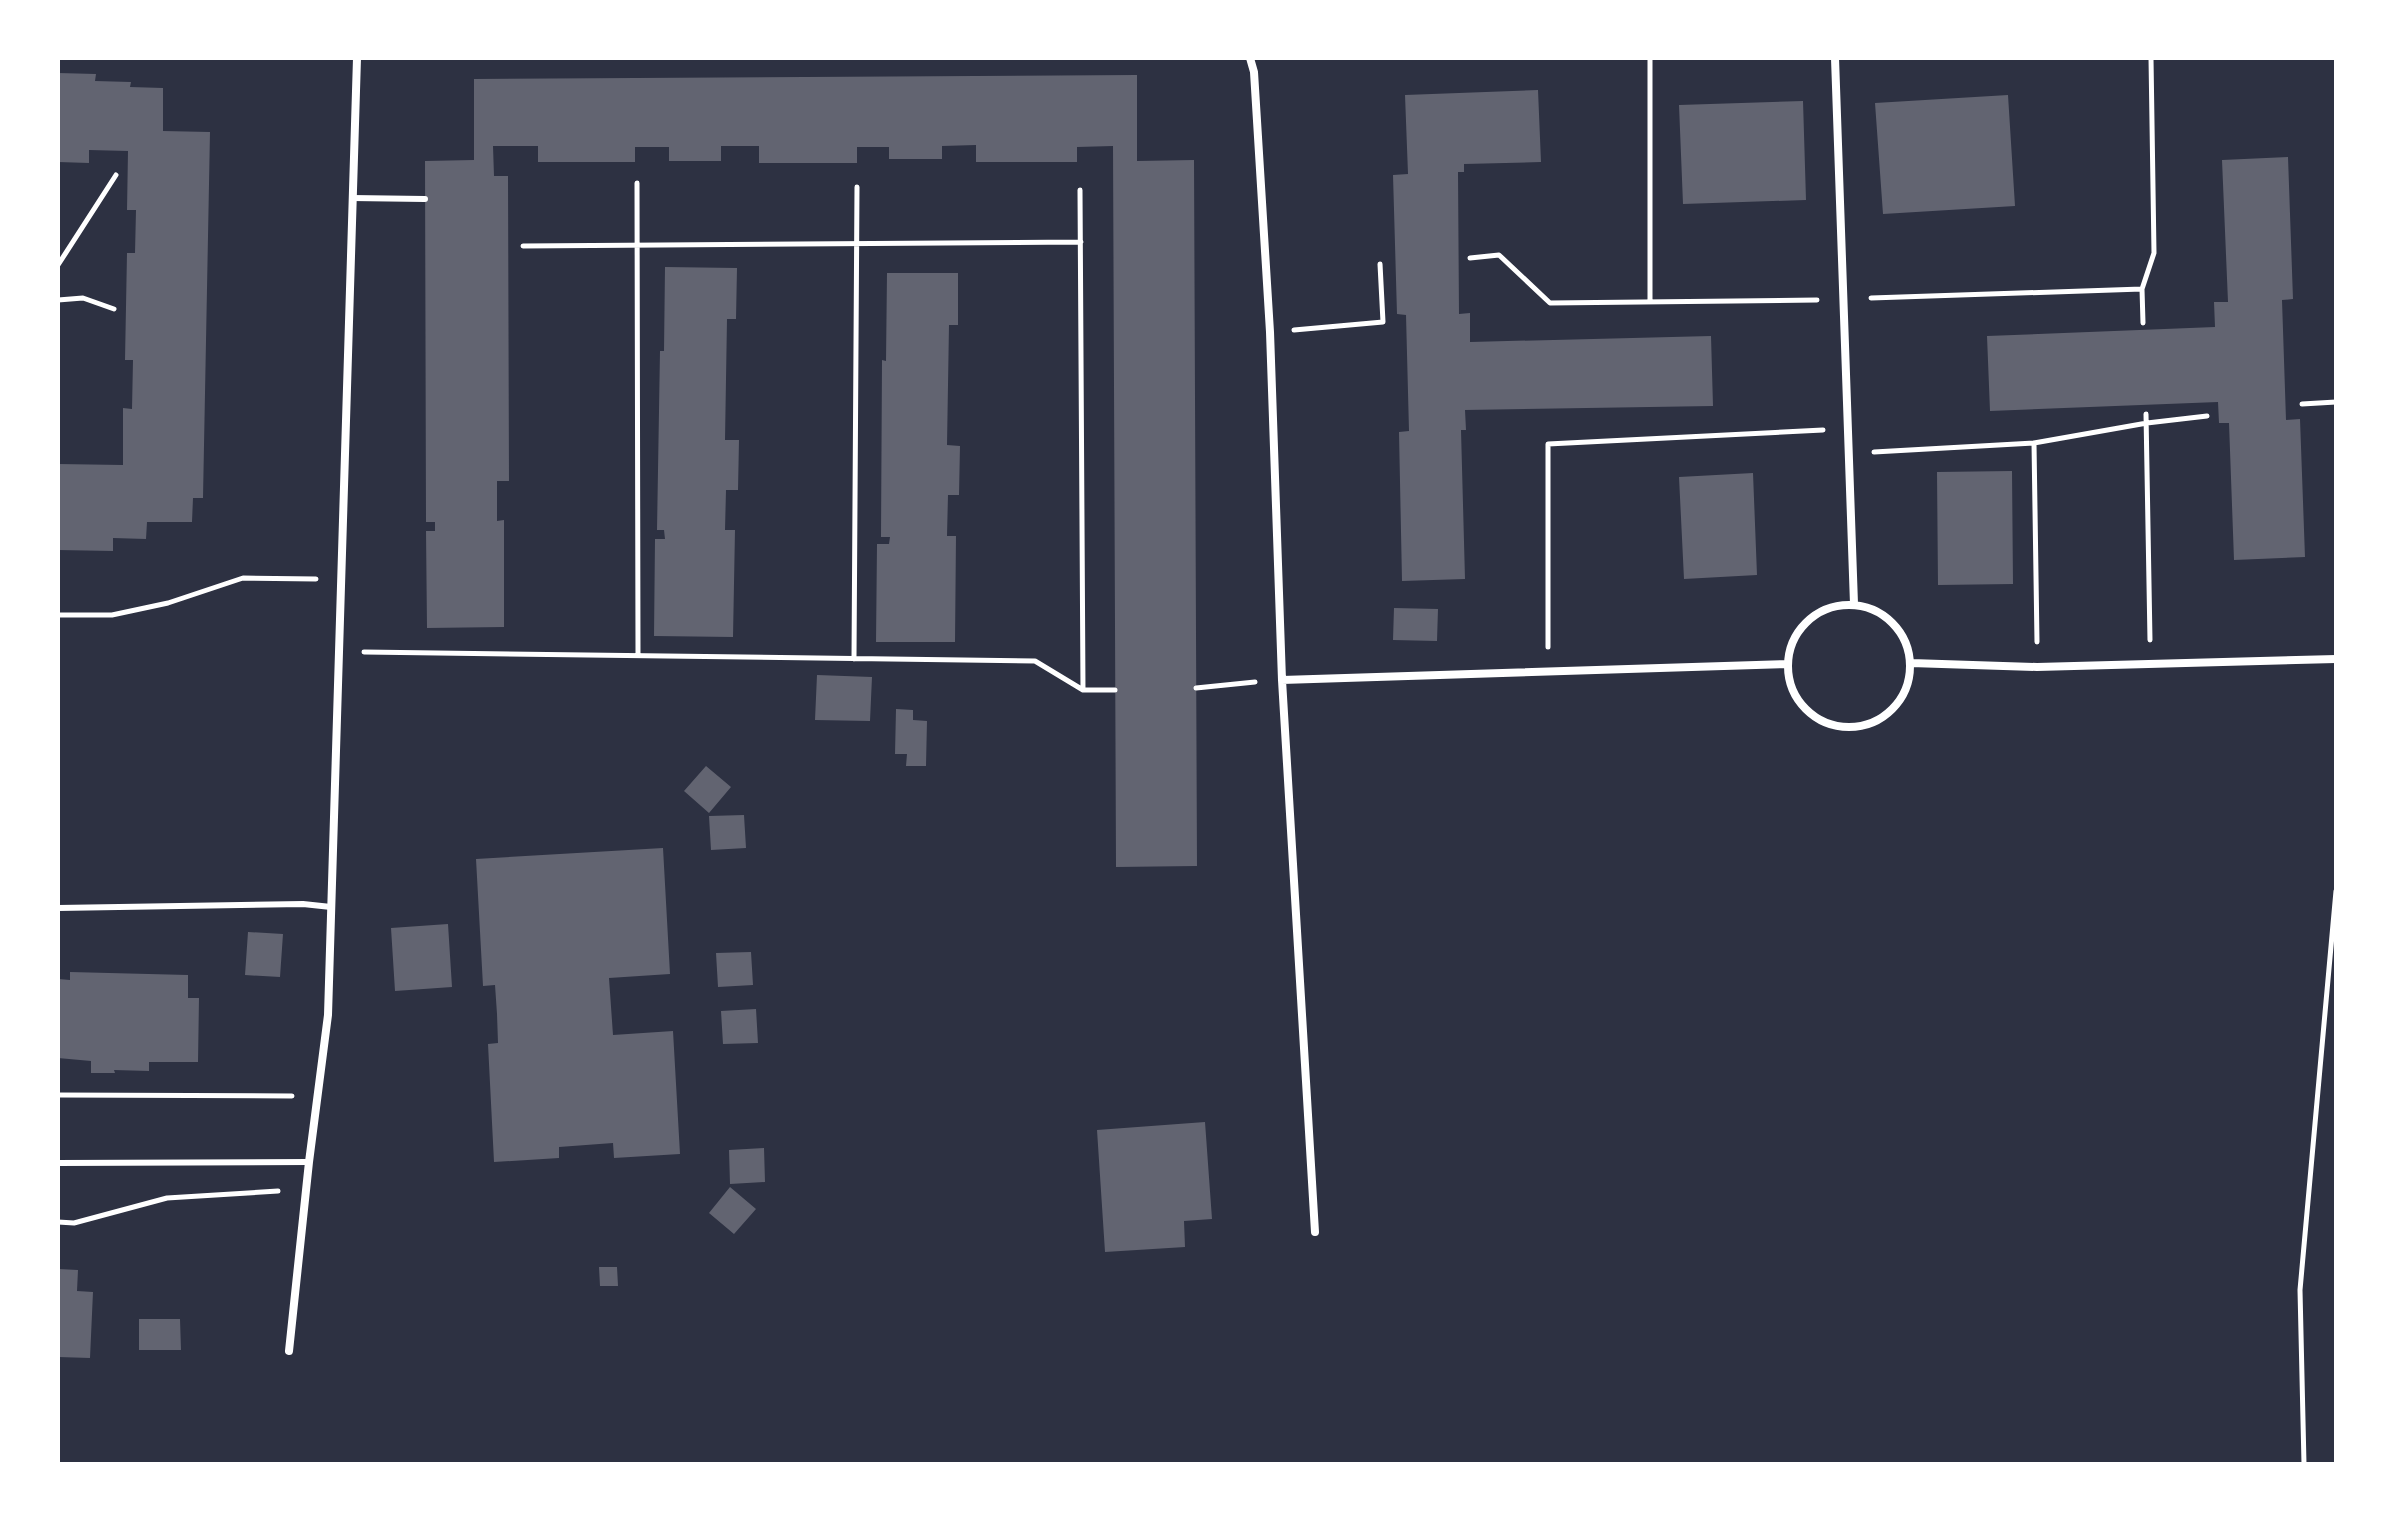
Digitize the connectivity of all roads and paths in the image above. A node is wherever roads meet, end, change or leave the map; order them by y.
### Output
1 (357, 58) edge
2 (1250, 58) edge
3 (1650, 58) edge
4 (1835, 58) edge
5 (2151, 58) edge
6 (116, 175) dead end
7 (637, 183) dead end
8 (857, 187) dead end
9 (1080, 190) dead end
10 (352, 198) junction
11 (425, 199) dead end
12 (1081, 242) junction
13 (857, 244) junction
14 (523, 246) dead end
15 (637, 246) junction
16 (1470, 258) dead end
17 (1380, 264) dead end
18 (58, 265) edge
19 (2142, 289) junction
20 (1844, 299) junction
21 (58, 300) edge
22 (1650, 302) junction
23 (114, 309) dead end
24 (2143, 323) dead end
25 (1270, 332) junction
26 (2336, 402) edge
27 (2302, 404) dead end
28 (2146, 414) dead end
29 (2207, 416) dead end
30 (2147, 423) junction
31 (1848, 429) junction
32 (2034, 443) junction
33 (1849, 453) junction
34 (341, 579) junction
35 (1854, 604) junction
36 (58, 615) edge
37 (339, 652) junction
38 (638, 655) junction
39 (854, 659) junction
40 (2336, 659) edge
41 (1911, 663) junction
42 (1787, 664) junction
43 (2151, 665) junction
44 (2037, 667) junction
45 (1548, 671) junction
46 (1282, 680) junction
47 (1196, 688) dead end
48 (1083, 690) junction
49 (1115, 690) dead end
50 (2336, 891) edge
51 (331, 907) junction
52 (58, 908) edge
53 (58, 1095) edge
54 (317, 1096) junction
55 (309, 1162) junction
56 (58, 1163) edge
57 (306, 1189) junction
58 (58, 1222) edge
59 (1315, 1232) dead end
60 (289, 1351) dead end
61 (2304, 1464) edge

1 - 10 street
2 - 25 street
3 - 22 path
4 - 20 street
5 - 19 path
6 - 18 path
7 - 15 path
8 - 13 path
9 - 12 path
10 - 11 lane
10 - 34 street
12 - 13 path
12 - 48 path
13 - 15 path
13 - 39 path
14 - 15 path
15 - 38 path
16 - 22 path
17 - 25 path
19 - 20 path
19 - 24 path
20 - 22 path
20 - 31 street
21 - 23 path
25 - 46 street
26 - 27 path
28 - 30 path
29 - 30 path
30 - 32 path
30 - 43 path
31 - 33 street
31 - 45 path
32 - 33 path
32 - 44 path
33 - 35 street
34 - 36 path
34 - 37 street
35 - 41 street
35 - 42 street
37 - 38 path
37 - 51 street
38 - 39 path
39 - 48 path
40 - 43 street
41 - 42 street
41 - 44 street
42 - 45 street
43 - 44 street
45 - 46 street
46 - 47 path
46 - 59 street
48 - 49 path
50 - 61 path
51 - 52 lane
51 - 54 street
53 - 54 path
54 - 55 street
55 - 56 lane
55 - 57 street
57 - 58 path
57 - 60 street

